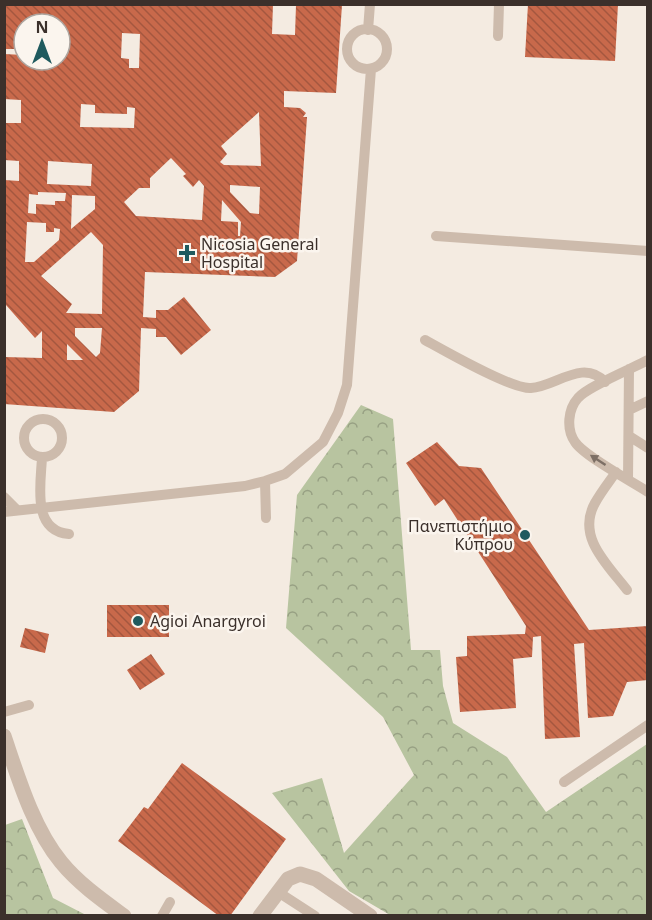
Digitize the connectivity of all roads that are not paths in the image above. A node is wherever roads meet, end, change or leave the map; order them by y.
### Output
1 (370, 4) edge
2 (499, 4) edge
3 (368, 30) junction
4 (498, 36) dead end
5 (371, 69) junction
6 (436, 236) dead end
7 (648, 251) edge
8 (425, 340) dead end
9 (648, 360) edge
10 (629, 369) junction
11 (605, 382) junction
12 (648, 401) edge
13 (629, 410) junction
14 (629, 436) junction
15 (648, 448) edge
16 (42, 457) dead end
17 (616, 472) junction
18 (628, 480) junction
19 (265, 481) junction
20 (648, 492) edge
21 (4, 497) edge
22 (40, 508) junction
23 (17, 510) junction
24 (4, 512) edge
25 (266, 518) dead end
26 (69, 534) dead end
27 (627, 590) dead end
28 (29, 705) dead end
29 (4, 712) edge
30 (648, 725) edge
31 (4, 736) edge
32 (564, 782) dead end
33 (278, 892) junction
34 (171, 902) dead end
35 (124, 915) edge
36 (162, 915) edge
37 (260, 915) edge
38 (315, 915) edge
39 (370, 915) edge

1 - 3 lane
2 - 4 lane
3 - 5 lane
3 - 5 lane
5 - 19 lane
6 - 7 lane
8 - 11 lane
9 - 10 lane
10 - 11 lane
10 - 13 lane
17 -> 11 lane
12 - 13 lane
13 - 14 lane
14 - 15 lane
14 - 18 lane
16 - 22 lane
17 - 18 lane
17 - 27 lane
18 - 20 lane
19 - 22 lane
19 - 25 lane
21 - 23 lane
22 - 23 lane
22 - 26 lane
23 - 24 lane
28 - 29 lane
30 - 32 lane
31 - 35 street
33 - 37 street
33 - 38 lane
33 - 39 street
34 - 36 lane

